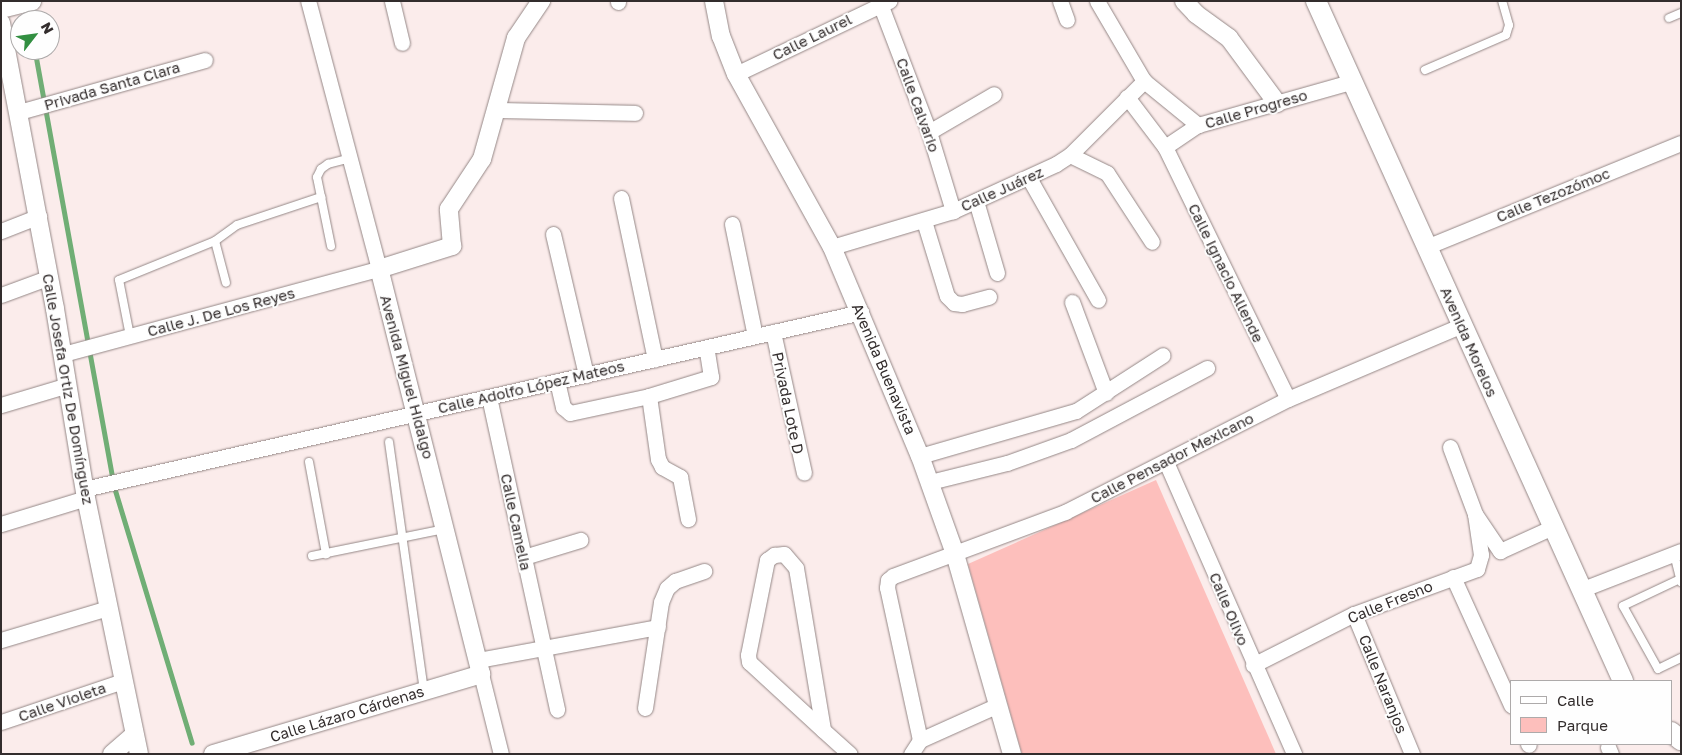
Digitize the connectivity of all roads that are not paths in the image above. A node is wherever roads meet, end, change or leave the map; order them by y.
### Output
1 (308, 1) edge
2 (392, 1) edge
3 (541, 1) edge
4 (714, 1) edge
5 (1060, 1) edge
6 (1097, 1) edge
7 (1184, 1) edge
8 (1316, 1) edge
9 (1502, 1) edge
10 (883, 2) edge
11 (1681, 13) edge
12 (1669, 18) dead end
13 (1067, 20) dead end
14 (1, 23) edge
15 (402, 43) dead end
16 (4, 55) edge
17 (205, 60) dead end
18 (1425, 70) dead end
19 (736, 74) junction
20 (1144, 81) junction
21 (1353, 81) junction
22 (994, 94) dead end
23 (1127, 97) junction
24 (1277, 104) junction
25 (27, 110) junction
26 (495, 110) junction
27 (635, 113) dead end
28 (1198, 125) junction
29 (929, 132) junction
30 (1681, 143) edge
31 (1165, 147) junction
32 (1070, 155) junction
33 (350, 158) junction
34 (1029, 178) junction
35 (321, 197) junction
36 (621, 198) dead end
37 (976, 201) junction
38 (954, 211) junction
39 (39, 216) junction
40 (924, 221) junction
41 (732, 224) dead end
42 (1, 231) edge
43 (553, 234) dead end
44 (215, 241) junction
45 (1152, 242) dead end
46 (331, 246) dead end
47 (832, 247) junction
48 (1426, 247) junction
49 (379, 269) junction
50 (997, 273) dead end
51 (50, 277) junction
52 (226, 283) dead end
53 (1, 295) edge
54 (989, 297) dead end
55 (1098, 300) dead end
56 (1072, 302) dead end
57 (861, 312) junction
58 (1462, 326) junction
59 (772, 332) junction
60 (130, 336) junction
61 (754, 336) junction
62 (706, 347) junction
63 (70, 352) junction
64 (1163, 355) dead end
65 (655, 359) junction
66 (1207, 368) dead end
67 (586, 375) junction
68 (557, 381) junction
69 (68, 385) junction
70 (1106, 392) junction
71 (489, 396) junction
72 (649, 396) junction
73 (1288, 399) junction
74 (1, 405) edge
75 (418, 413) junction
76 (389, 442) dead end
77 (1450, 447) dead end
78 (920, 456) junction
79 (309, 462) dead end
80 (1166, 462) junction
81 (804, 473) dead end
82 (930, 482) junction
83 (85, 493) junction
84 (1476, 514) junction
85 (688, 519) dead end
86 (1, 524) edge
87 (1553, 527) junction
88 (445, 529) junction
89 (402, 540) junction
90 (580, 540) dead end
91 (1678, 553) edge
92 (326, 554) junction
93 (955, 554) junction
94 (312, 556) dead end
95 (524, 556) junction
96 (704, 571) dead end
97 (1453, 577) junction
98 (1680, 580) edge
99 (1583, 589) junction
100 (108, 608) junction
101 (1354, 614) junction
102 (658, 627) junction
103 (1, 640) edge
104 (543, 648) junction
105 (1681, 658) edge
106 (1253, 665) junction
107 (479, 667) junction
108 (1623, 680) edge
109 (123, 681) junction
110 (424, 691) junction
111 (1510, 703) edge
112 (998, 705) junction
113 (645, 708) dead end
114 (557, 710) dead end
115 (1, 722) edge
116 (823, 730) junction
117 (134, 735) junction
118 (920, 740) junction
119 (112, 754) edge
120 (139, 754) edge
121 (213, 754) edge
122 (501, 754) edge
123 (850, 754) edge
124 (911, 754) edge
125 (1012, 754) edge
126 (1294, 754) edge
127 (1412, 754) edge

1 - 33 street, Avenida Miguel Hidalgo
2 - 15 street
3 - 26 street
4 - 19 street, Avenida Buenavista
5 - 13 street
6 - 20 street
7 - 24 street
8 - 21 main road, Avenida Morelos
9 - 18 lane
10 - 19 street, Calle Laurel
10 - 29 street, Calle Calvario
11 - 12 lane
14 - 16 street, Calle Josefa Ortiz De Domínguez
16 - 25 street, Calle Josefa Ortiz De Domínguez
17 - 25 street, Privada Santa Clara
19 - 47 street, Avenida Buenavista
20 - 23 street, Calle Juárez
20 - 28 street
21 - 24 street, Calle Progreso
21 - 48 main road, Avenida Morelos
22 - 29 street
23 - 31 street, Calle Ignacio Allende
23 - 32 street, Calle Juárez
24 - 28 street, Calle Progreso
25 - 39 street, Calle Josefa Ortiz De Domínguez
26 - 27 street
26 - 49 street
28 - 31 street, Calle Progreso
29 - 38 street, Calle Calvario
30 - 48 street, Calle Tezozómoc
31 - 73 street, Calle Ignacio Allende
32 - 34 street, Calle Juárez
32 - 45 street
33 - 35 lane
33 - 49 street, Avenida Miguel Hidalgo
34 - 37 street, Calle Juárez
34 - 55 street
35 - 44 lane
35 - 46 lane
36 - 65 street
37 - 38 street, Calle Juárez
37 - 50 street
38 - 40 street, Calle Juárez
39 - 42 street
39 - 51 street, Calle Josefa Ortiz De Domínguez
40 - 47 street, Calle Juárez
40 - 54 street
41 - 61 street
43 - 67 street
44 - 52 lane
44 - 60 lane
47 - 57 street, Avenida Buenavista
48 - 58 main road, Avenida Morelos
49 - 60 street, Calle J. De Los Reyes
49 - 75 street, Avenida Miguel Hidalgo
51 - 53 street
51 - 63 street, Calle Josefa Ortiz De Domínguez
56 - 70 street
57 - 59 street, Calle Adolfo López Mateos
57 - 78 street, Avenida Buenavista
58 - 73 street, Calle Pensador Mexicano
58 - 87 main road, Avenida Morelos
59 - 61 street, Calle Adolfo López Mateos
59 - 81 street, Privada Lote D
60 - 63 street, Calle J. De Los Reyes
61 - 62 street, Calle Adolfo López Mateos
62 - 65 street, Calle Adolfo López Mateos
62 - 72 street
63 - 69 street, Calle Josefa Ortiz De Domínguez
64 - 70 street
65 - 67 street, Calle Adolfo López Mateos
66 - 82 street
67 - 68 street, Calle Adolfo López Mateos
68 - 71 street, Calle Adolfo López Mateos
68 - 72 street
69 - 74 street
69 - 83 street, Calle Josefa Ortiz De Domínguez
70 - 78 street
71 - 75 street, Calle Adolfo López Mateos
71 - 95 street, Calle Camelia
72 - 85 street
73 - 80 street, Calle Pensador Mexicano
75 - 83 street, Calle Adolfo López Mateos
75 - 88 street, Avenida Miguel Hidalgo
76 - 89 lane
77 - 84 street
78 - 82 street, Avenida Buenavista
79 - 92 lane
80 - 93 street, Calle Pensador Mexicano
80 - 106 street, Calle Olivo
82 - 93 street, Avenida Buenavista
83 - 86 street, Calle Adolfo López Mateos
83 - 100 street, Calle Josefa Ortiz De Domínguez
84 - 87 street
84 - 97 street, Calle Fresno
87 - 99 main road, Avenida Morelos
88 - 89 lane
88 - 107 street, Avenida Miguel Hidalgo
89 - 92 lane
89 - 110 lane
90 - 95 street
91 - 98 lane
91 - 99 street
92 - 94 lane
93 - 112 street, Avenida Buenavista
93 - 118 street, Calle Pensador Mexicano
95 - 104 street, Calle Camelia
96 - 102 street
97 - 101 street, Calle Fresno
97 - 111 street
98 - 105 lane
99 - 108 main road, Avenida Morelos
100 - 103 street
100 - 109 street, Calle Josefa Ortiz De Domínguez
101 - 106 street, Calle Fresno
101 - 127 street, Calle Naranjos
102 - 104 street
102 - 113 street
104 - 107 street
104 - 114 street, Calle Camelia
106 - 126 street, Calle Olivo
107 - 110 street, Calle Lázaro Cárdenas
107 - 122 street, Avenida Miguel Hidalgo
109 - 115 street, Calle Violeta
109 - 117 street, Calle Josefa Ortiz De Domínguez
110 - 121 street, Calle Lázaro Cárdenas
112 - 118 street
112 - 125 street, Avenida Buenavista
116 - 116 street
116 - 123 street
117 - 119 street
117 - 120 street, Calle Josefa Ortiz De Domínguez
118 - 124 street

